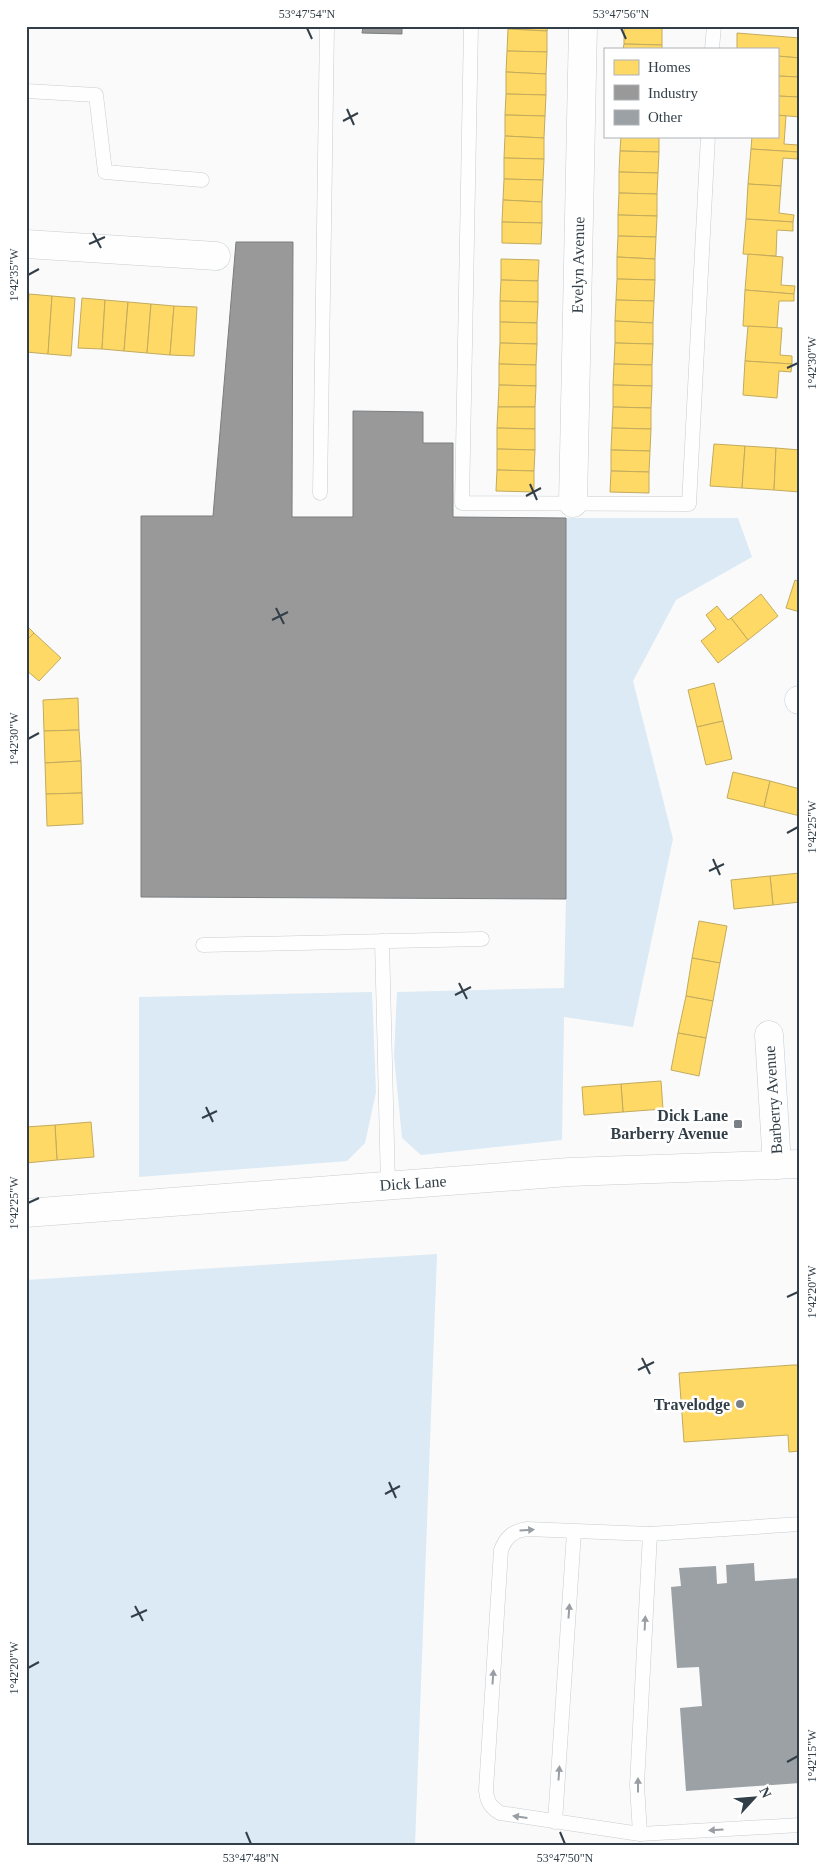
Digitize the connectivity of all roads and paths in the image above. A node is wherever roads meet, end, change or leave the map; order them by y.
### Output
1 (327, 26) edge
2 (471, 26) edge
3 (583, 26) edge
4 (714, 26) edge
5 (712, 48) edge
6 (26, 91) edge
7 (708, 138) edge
8 (202, 180) dead end
9 (26, 244) edge
10 (216, 256) dead end
11 (320, 493) dead end
12 (573, 503) junction
13 (482, 939) dead end
14 (382, 941) junction
15 (203, 945) dead end
16 (768, 1035) dead end
17 (788, 1164) edge
18 (388, 1185) junction
19 (26, 1213) edge
20 (800, 1524) edge
21 (574, 1532) junction
22 (650, 1534) junction
23 (555, 1822) junction
24 (800, 1825) edge
25 (640, 1834) junction

1 - 11 lane
2 - 12 lane
3 - 12 street, Evelyn Avenue
4 - 5 lane
6 - 8 lane
7 - 12 lane
9 - 10 street
13 - 14 lane
14 - 15 lane
14 - 18 lane
16 - 17 street, Barberry Avenue
17 - 18 street, Dick Lane
18 - 19 street, Dick Lane
20 - 22 lane
21 - 22 lane
23 -> 21 lane
23 -> 21 lane
25 -> 22 lane
23 - 25 lane
24 -> 25 lane

